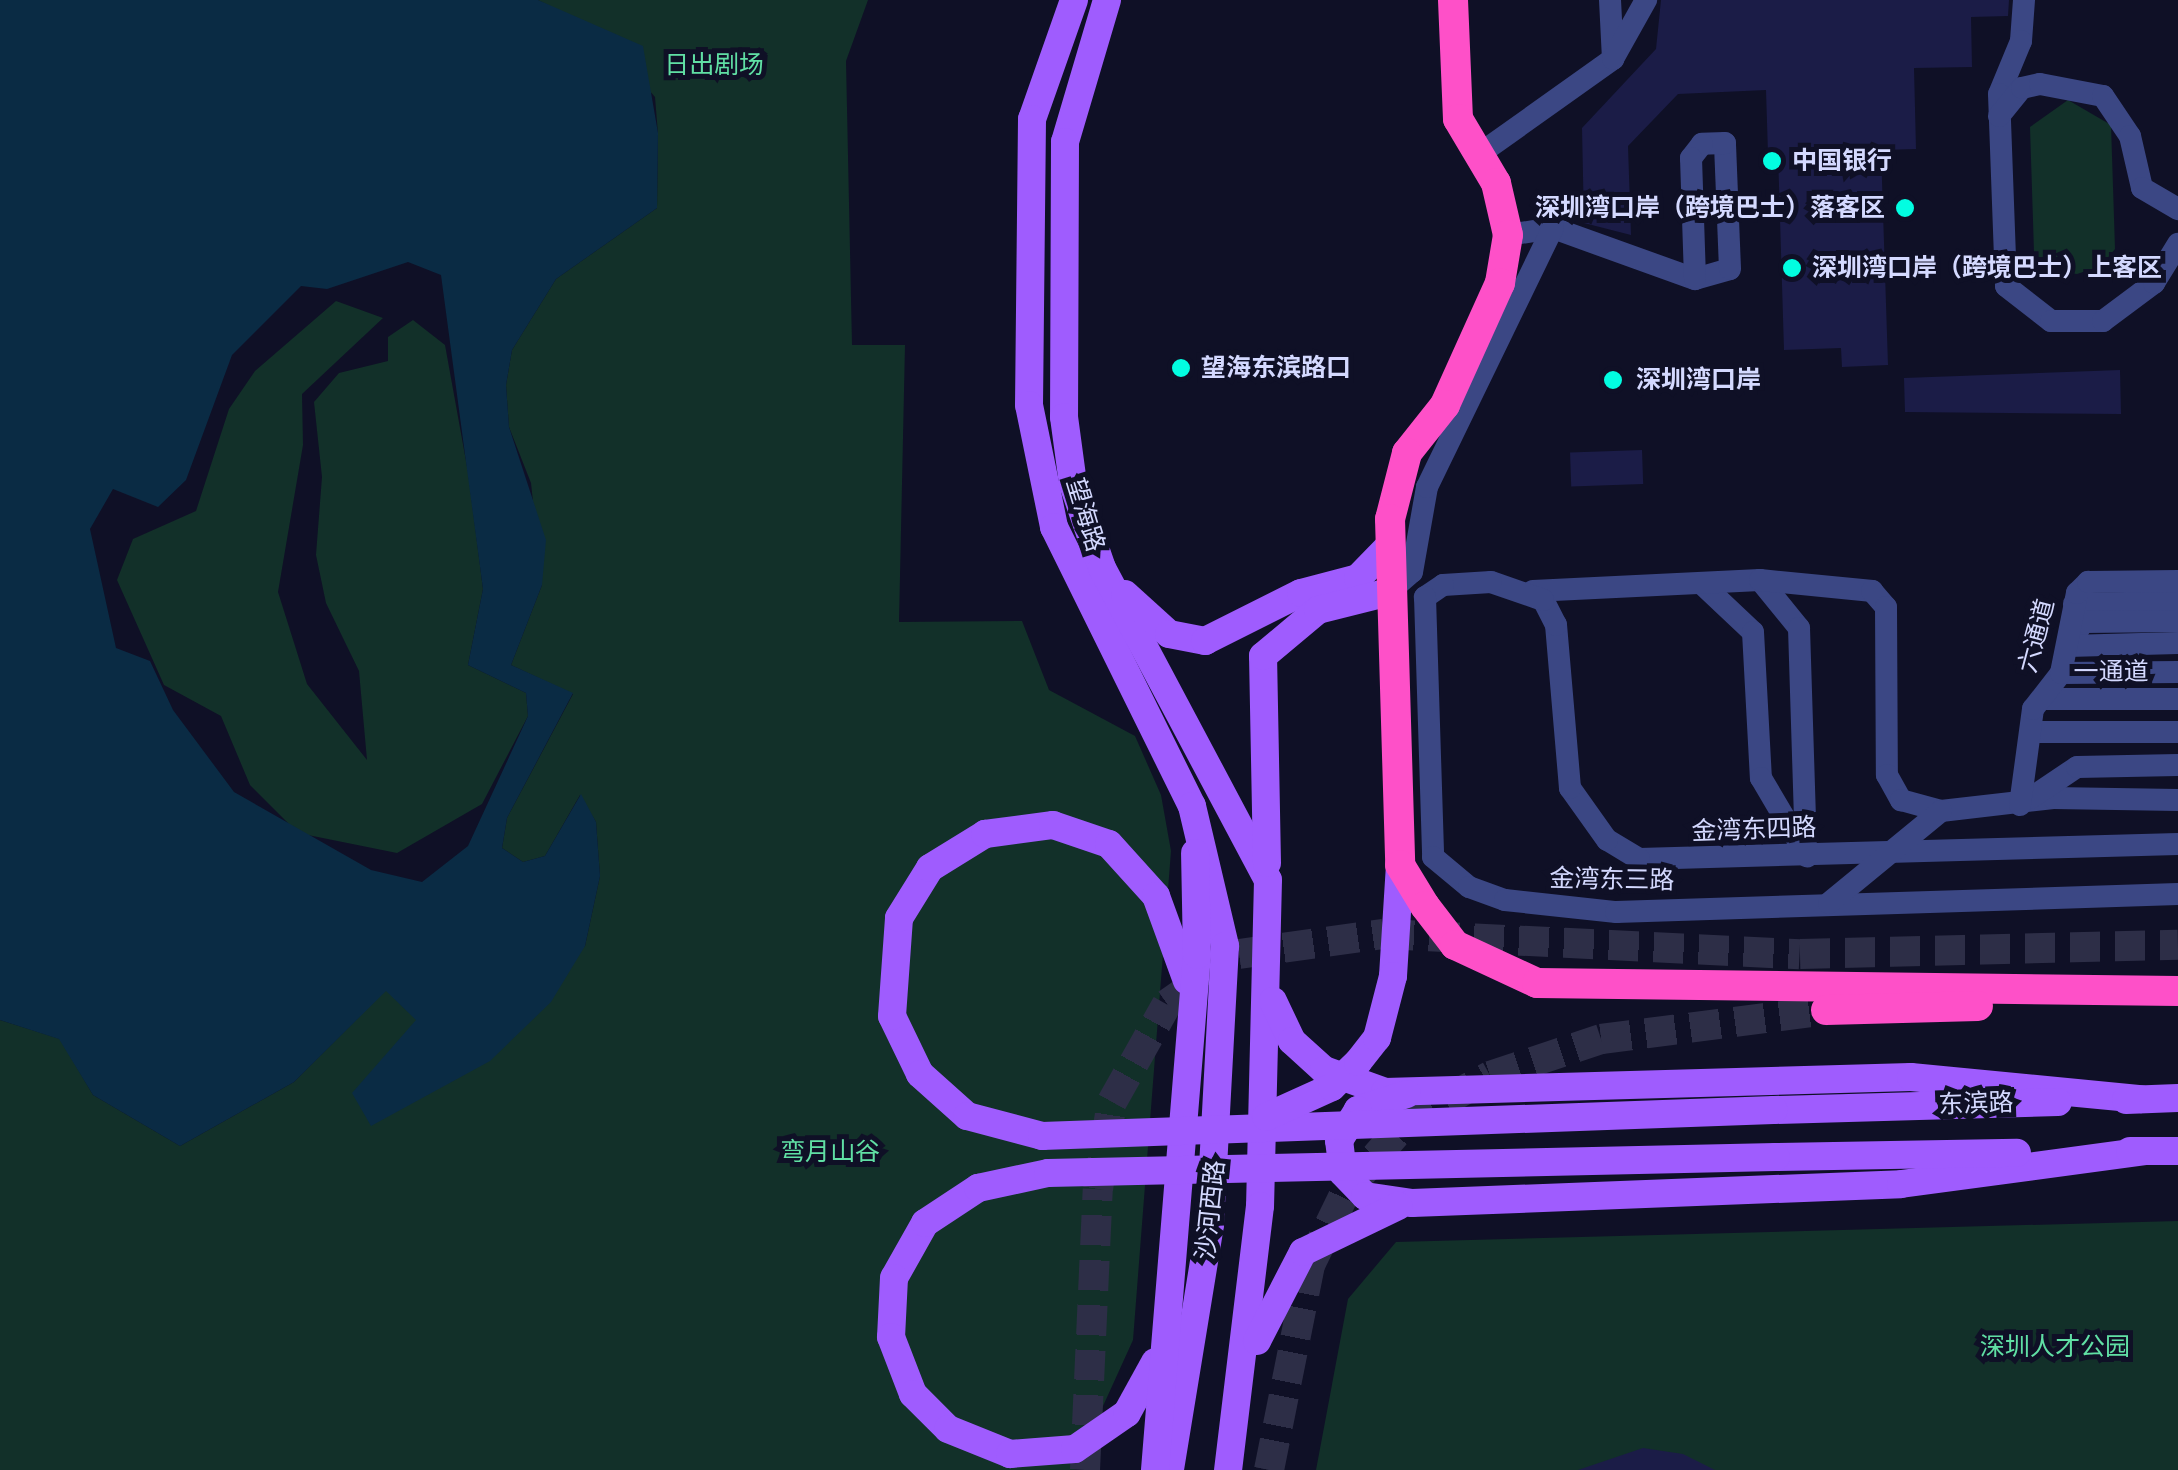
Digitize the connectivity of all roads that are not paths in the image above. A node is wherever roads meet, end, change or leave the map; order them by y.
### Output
1 (1074, 0) edge
2 (1107, 0) edge
3 (1453, 0) edge
4 (1610, 0) edge
5 (1646, 0) edge
6 (2024, 0) edge
7 (1612, 58) junction
8 (2000, 116) junction
9 (1478, 155) junction
10 (2178, 210) edge
11 (1553, 228) junction
12 (1508, 234) junction
13 (2178, 244) edge
14 (1695, 279) junction
15 (1388, 547) junction
16 (1421, 549) junction
17 (1102, 568) junction
18 (1760, 580) junction
19 (2178, 581) edge
20 (1701, 583) junction
21 (1443, 584) junction
22 (1389, 592) junction
23 (1533, 592) junction
24 (2178, 602) edge
25 (1340, 604) junction
26 (2074, 604) junction
27 (2178, 621) edge
28 (1391, 630) junction
29 (2178, 644) edge
30 (2068, 646) junction
31 (2178, 672) edge
32 (2061, 673) junction
33 (2043, 699) junction
34 (2178, 699) edge
35 (2032, 732) junction
36 (2178, 732) edge
37 (2178, 765) edge
38 (2178, 800) edge
39 (2020, 805) junction
40 (1192, 806) junction
41 (1941, 811) junction
42 (2178, 844) edge
43 (1888, 853) junction
44 (1806, 856) junction
45 (1400, 865) junction
46 (1268, 880) junction
47 (2178, 894) edge
48 (1829, 903) junction
49 (1225, 946) joint
50 (2178, 991) edge
51 (1270, 995) junction
52 (2178, 999) edge
53 (1826, 1010) tunnel mouth
54 (1192, 1022) junction
55 (1407, 1094) junction
56 (2178, 1098) edge
57 (2142, 1100) junction
58 (1218, 1127) junction
59 (2178, 1150) edge
60 (2145, 1151) junction
61 (1412, 1203) junction
62 (1163, 1331) junction
63 (1245, 1375) junction
64 (1155, 1470) edge
65 (1170, 1470) edge
66 (1228, 1470) edge

1 - 40 main road, 望海路
2 - 17 main road, 望海路
3 - 9 highway
4 - 7 street
5 - 7 street
6 - 8 street
7 - 9 street
8 - 10 street
8 - 13 street
9 - 12 highway
11 - 12 street
11 - 14 street
11 - 16 street
12 - 15 highway
14 - 14 street
15 - 17 main road
15 - 22 highway
16 - 21 street
16 - 22 street
17 - 46 main road, 望海路
18 - 20 street
18 - 41 street
18 - 44 street
19 - 26 street, 六通道
20 - 23 street
20 - 44 street
21 - 23 street
21 - 48 street, 金湾东三路
22 - 25 main road
22 - 28 highway
23 - 44 street, 金湾东四路
24 - 26 street
25 - 28 main road
25 - 46 main road
26 - 30 street, 六通道
27 - 30 street
28 - 45 highway
29 - 30 street
30 - 32 street, 六通道
31 - 32 street
32 - 33 street, 六通道
33 - 34 street, 一通道
33 - 35 street, 六通道
35 - 36 street
35 - 39 street, 六通道
37 - 39 street
38 - 39 street
39 - 41 street
40 - 49 main road, 望海路
40 - 54 main road
41 - 43 street
42 - 43 street, 金湾东四路
43 - 44 street, 金湾东四路
43 - 48 street
45 - 50 highway
45 - 58 main road, bridge
46 - 51 main road, 望海路
47 - 48 street, 金湾东三路
49 - 65 main road, 沙河西路
51 - 55 main road
51 - 63 main road, 沙河西路
52 - 53 highway
54 - 58 main road, 东滨路, bridge
54 - 62 main road
55 - 57 main road
55 - 61 main road
56 - 57 main road, 东滨路
57 - 58 main road, 东滨路, bridge
59 - 60 main road, 东滨路
60 - 61 main road
60 - 62 main road, 东滨路, bridge
61 - 63 main road
62 - 64 main road
63 - 66 main road, 沙河西路

